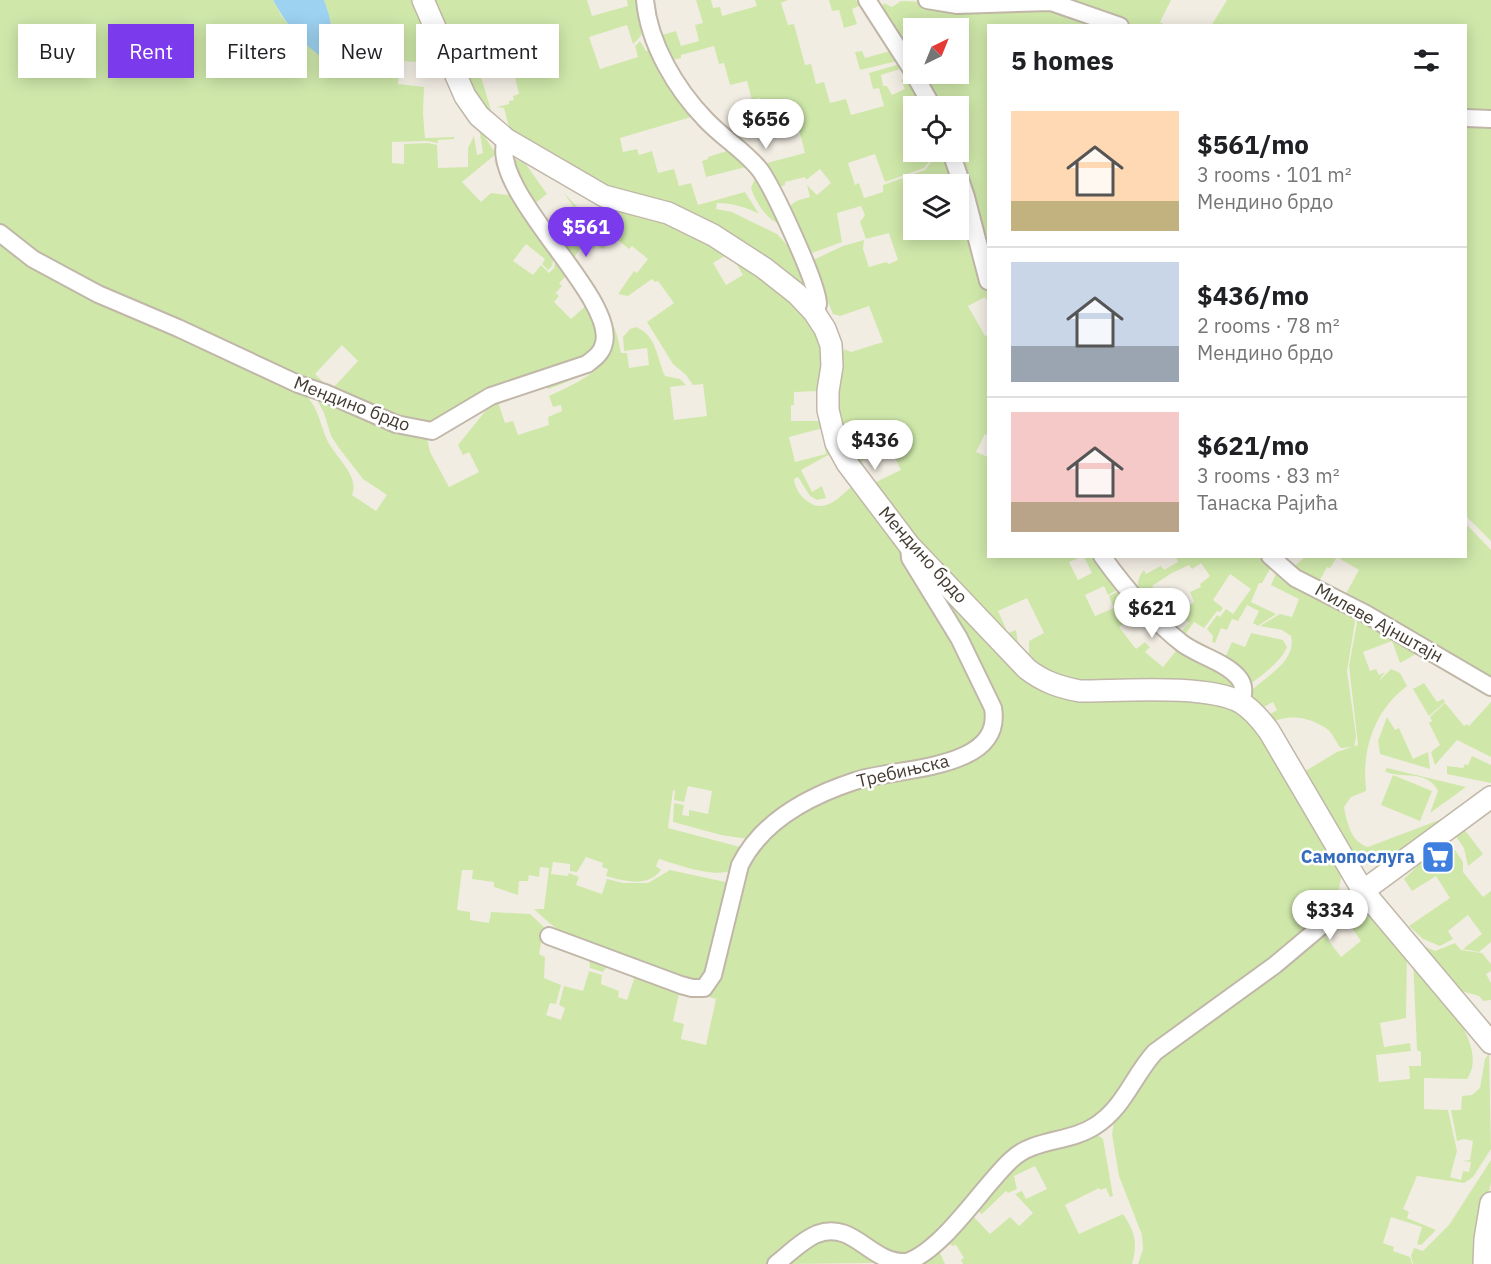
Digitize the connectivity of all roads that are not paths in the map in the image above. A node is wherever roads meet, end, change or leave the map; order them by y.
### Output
1 (423, 0) edge
2 (645, 0) edge
3 (927, 0) edge
4 (873, 1) edge
5 (1114, 24) edge
6 (903, 54) edge
7 (1467, 118) edge
8 (1491, 119) edge
9 (506, 139) junction
10 (954, 162) edge
11 (0, 233) edge
12 (987, 277) edge
13 (814, 312) junction
14 (909, 544) junction
15 (1104, 558) edge
16 (1271, 558) edge
17 (1491, 687) edge
18 (1241, 703) junction
19 (1491, 797) edge
20 (1363, 891) junction
21 (549, 936) dead end
22 (1491, 1043) edge
23 (1491, 1203) edge
24 (776, 1264) edge
25 (1484, 1264) edge

1 - 9 street, Мендино брдо
2 - 13 street
3 - 5 street
4 - 6 street
7 - 8 street
9 - 11 street, Мендино брдо
9 - 13 street, Мендино брдо
10 - 12 street
13 - 14 street, Мендино брдо
14 - 18 street, Мендино брдо
14 - 21 street, Требињска
15 - 18 street
16 - 17 street, Милеве Ајнштајн
18 - 20 street, Мендино брдо
19 - 20 street
20 - 22 street, Мендино брдо
20 - 24 street
23 - 25 street

